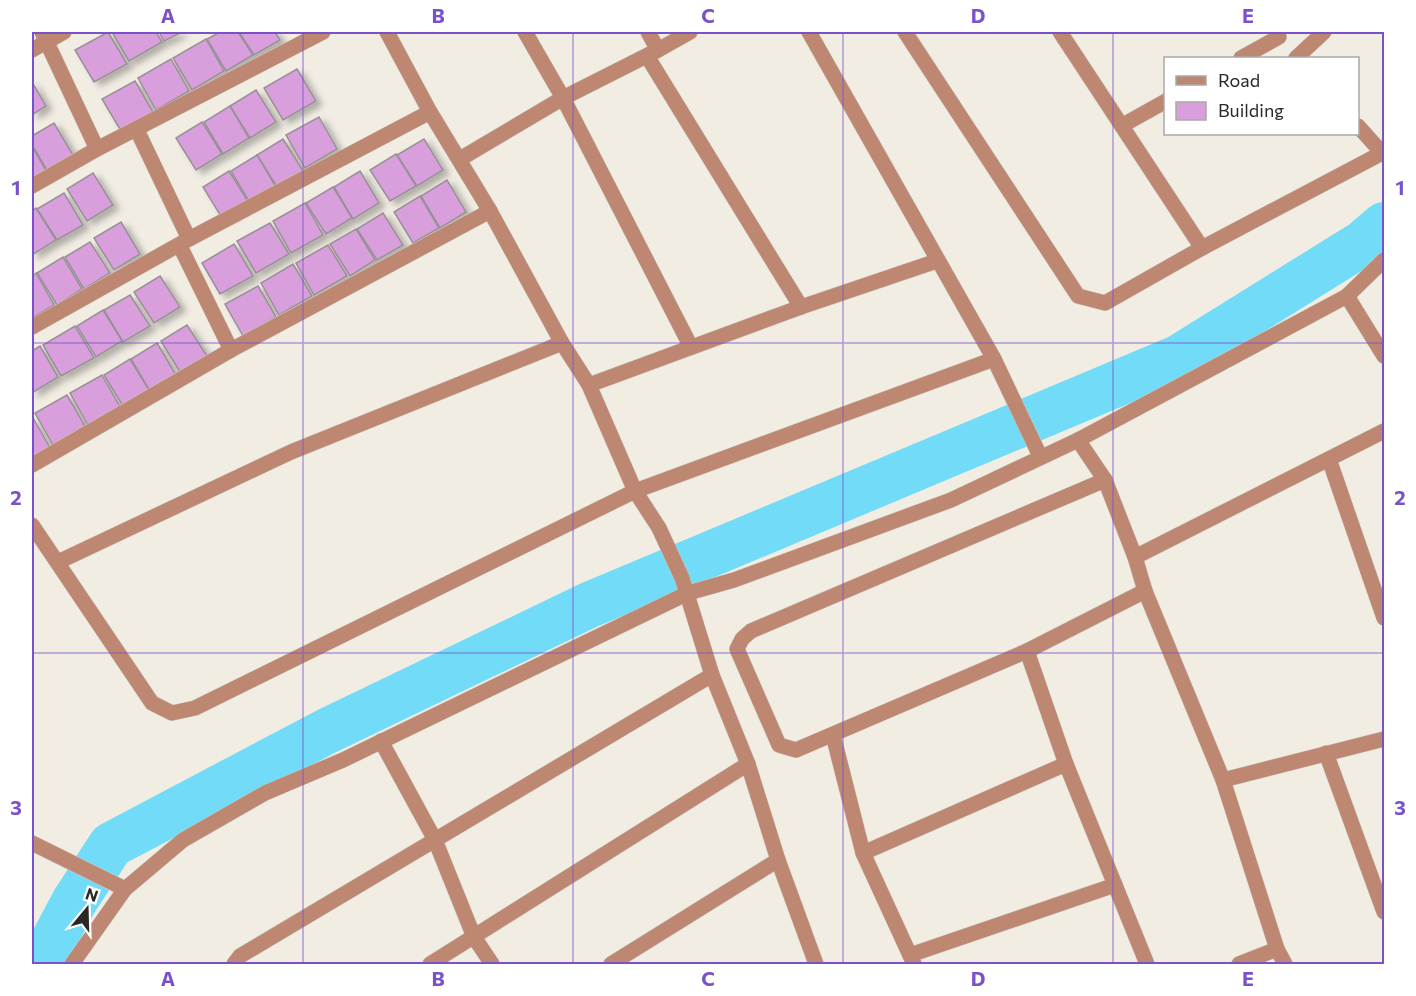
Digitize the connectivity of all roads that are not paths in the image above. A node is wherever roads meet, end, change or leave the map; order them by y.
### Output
1 (64, 32) edge
2 (323, 32) edge
3 (387, 32) edge
4 (525, 32) edge
5 (648, 32) edge
6 (690, 32) edge
7 (809, 32) edge
8 (905, 32) edge
9 (1059, 32) edge
10 (1324, 32) edge
11 (1277, 34) edge
12 (45, 36) edge
13 (32, 50) edge
14 (653, 53) junction
15 (1242, 57) edge
16 (1295, 57) edge
17 (1297, 57) edge
18 (563, 98) junction
19 (1164, 102) edge
20 (430, 112) junction
21 (1123, 125) junction
22 (1359, 127) edge
23 (137, 130) junction
24 (97, 149) junction
25 (1384, 153) edge
26 (460, 159) junction
27 (32, 186) edge
28 (490, 211) junction
29 (185, 242) junction
30 (1202, 248) junction
31 (1384, 260) edge
32 (937, 261) junction
33 (1347, 296) junction
34 (801, 307) junction
35 (32, 327) edge
36 (562, 343) junction
37 (691, 347) junction
38 (231, 350) junction
39 (1384, 356) edge
40 (994, 359) junction
41 (589, 385) junction
42 (1384, 431) edge
43 (1078, 440) junction
44 (1040, 456) junction
45 (1329, 459) junction
46 (32, 465) edge
47 (1105, 480) junction
48 (635, 491) junction
49 (32, 525) edge
50 (1135, 557) junction
51 (58, 562) junction
52 (685, 586) junction
53 (1145, 591) junction
54 (1384, 618) edge
55 (1027, 651) junction
56 (712, 675) junction
57 (832, 735) junction
58 (1384, 739) edge
59 (381, 741) junction
60 (1326, 753) junction
61 (748, 764) junction
62 (1066, 764) junction
63 (1222, 780) junction
64 (435, 840) junction
65 (39, 846) edge
66 (863, 853) junction
67 (778, 860) junction
68 (1115, 885) junction
69 (124, 889) junction
70 (1384, 912) edge
71 (474, 937) junction
72 (1277, 949) junction
73 (912, 960) edge
74 (812, 963) edge
75 (72, 964) edge
76 (234, 964) edge
77 (430, 964) edge
78 (492, 964) edge
79 (611, 964) edge
80 (1147, 964) edge
81 (1239, 964) edge
82 (1285, 964) edge

1 - 12 street
2 - 23 street
3 - 20 street
4 - 18 street
5 - 14 street
6 - 14 street
7 - 32 street
8 - 30 street
9 - 21 street
10 - 17 street
11 - 15 street
11 - 16 street
12 - 13 street
12 - 24 street
14 - 18 street
14 - 34 street
18 - 26 street
18 - 37 street
19 - 21 street
20 - 26 street
20 - 29 street
21 - 30 street
22 - 25 street
23 - 24 street
23 - 29 street
24 - 27 street
25 - 30 street
26 - 28 street
28 - 36 street
28 - 38 street
29 - 35 street
29 - 38 street
31 - 33 street
32 - 34 street
32 - 40 street
33 - 39 street
33 - 43 street
34 - 37 street
36 - 41 street
36 - 51 street
37 - 41 street
38 - 46 street
40 - 44 street
40 - 48 street
41 - 48 street
42 - 45 street
43 - 44 street
43 - 47 street
44 - 52 street
45 - 50 street
45 - 54 street
47 - 50 street
47 - 57 street
48 - 51 street
48 - 52 street
49 - 51 street
50 - 53 street
52 - 56 street
52 - 59 street
53 - 55 street
53 - 63 street
55 - 57 street
55 - 62 street
56 - 61 street
56 - 64 street
57 - 66 street
58 - 60 street
59 - 64 street
59 - 69 street
60 - 63 street
60 - 70 street
61 - 67 street
61 - 71 street
62 - 66 street
62 - 68 street
63 - 72 street
64 - 71 street
64 - 76 street
65 - 69 street
66 - 73 street
67 - 74 street
67 - 79 street
68 - 73 street
68 - 80 street
69 - 75 street
71 - 77 street
71 - 78 street
72 - 81 street
72 - 82 street

